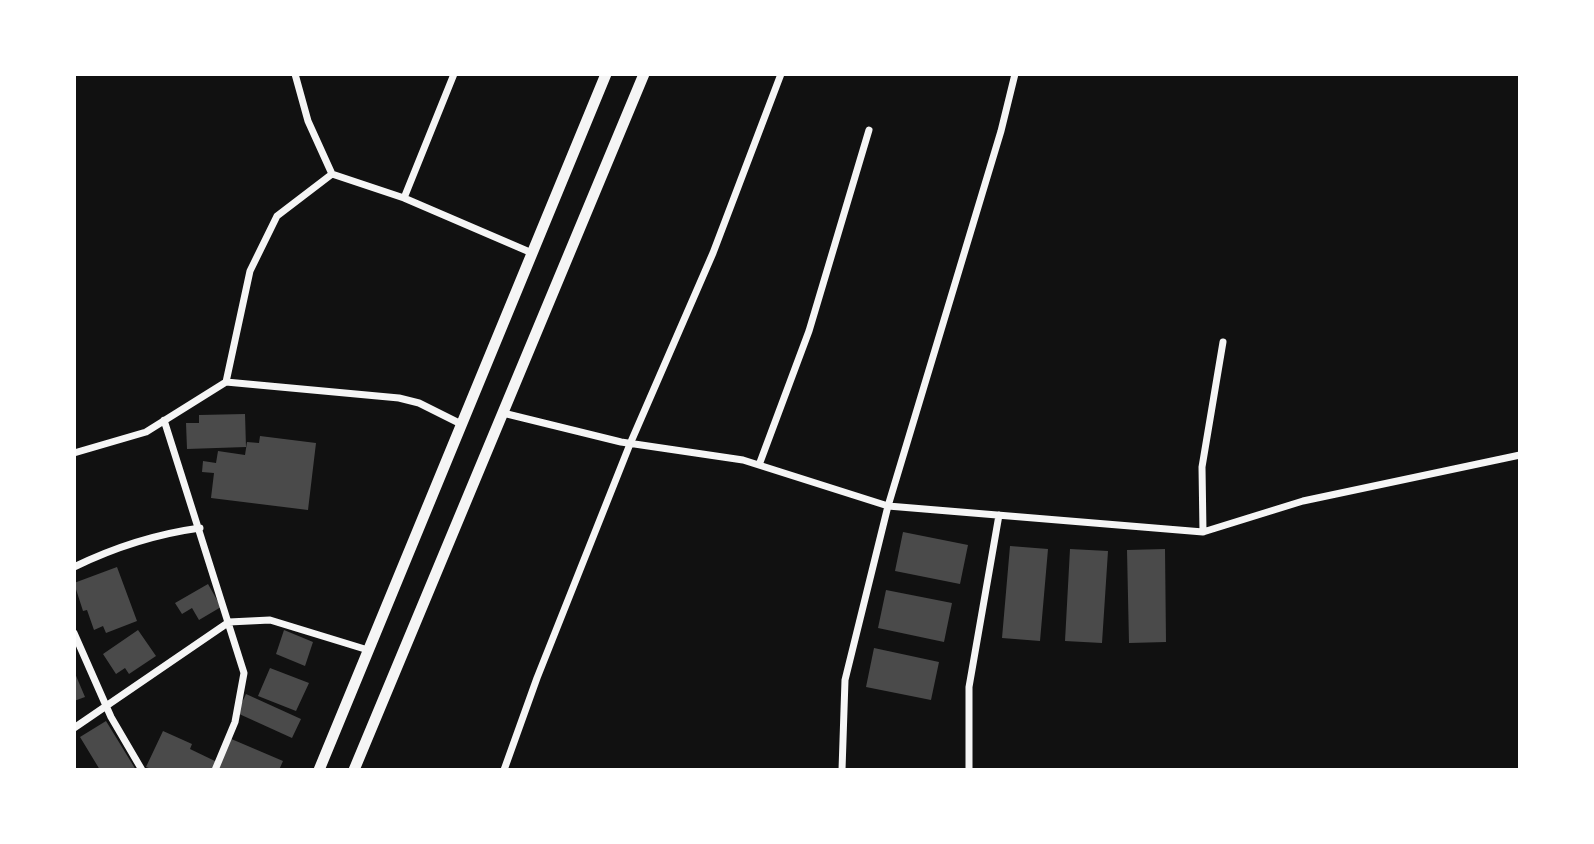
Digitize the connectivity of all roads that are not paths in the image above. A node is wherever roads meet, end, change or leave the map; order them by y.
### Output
1 (295, 74) edge
2 (454, 74) edge
3 (606, 74) edge
4 (644, 74) edge
5 (781, 74) edge
6 (1015, 74) edge
7 (869, 130) dead end
8 (332, 174) junction
9 (404, 198) junction
10 (532, 253) junction
11 (1223, 342) dead end
12 (226, 382) junction
13 (503, 413) junction
14 (164, 420) junction
15 (461, 424) junction
16 (630, 444) junction
17 (74, 453) edge
18 (1520, 455) edge
19 (759, 465) junction
20 (888, 506) junction
21 (999, 515) junction
22 (200, 528) junction
23 (1203, 532) junction
24 (74, 567) edge
25 (229, 622) junction
26 (74, 633) edge
27 (368, 650) junction
28 (106, 706) junction
29 (74, 728) edge
30 (142, 770) edge
31 (215, 770) edge
32 (319, 770) edge
33 (354, 770) edge
34 (504, 770) edge
35 (842, 770) edge
36 (969, 770) edge

1 - 8 street
2 - 9 street
3 - 10 highway
4 - 13 highway
5 - 16 street
6 - 20 street
7 - 19 street
8 - 9 street
8 - 12 street
9 - 10 street
10 - 15 highway
11 - 23 street
12 - 14 street
12 - 15 street
13 - 16 street
13 - 33 highway
14 - 17 street
14 - 22 street
15 - 27 highway
16 - 19 street
16 - 34 street
18 - 23 street
19 - 20 street
20 - 21 street
20 - 35 street
21 - 23 street
21 - 36 street
22 - 24 street
22 - 25 street
25 - 27 street
25 - 28 street
25 - 31 street
26 - 28 street
27 - 32 highway
28 - 29 street
28 - 30 street

